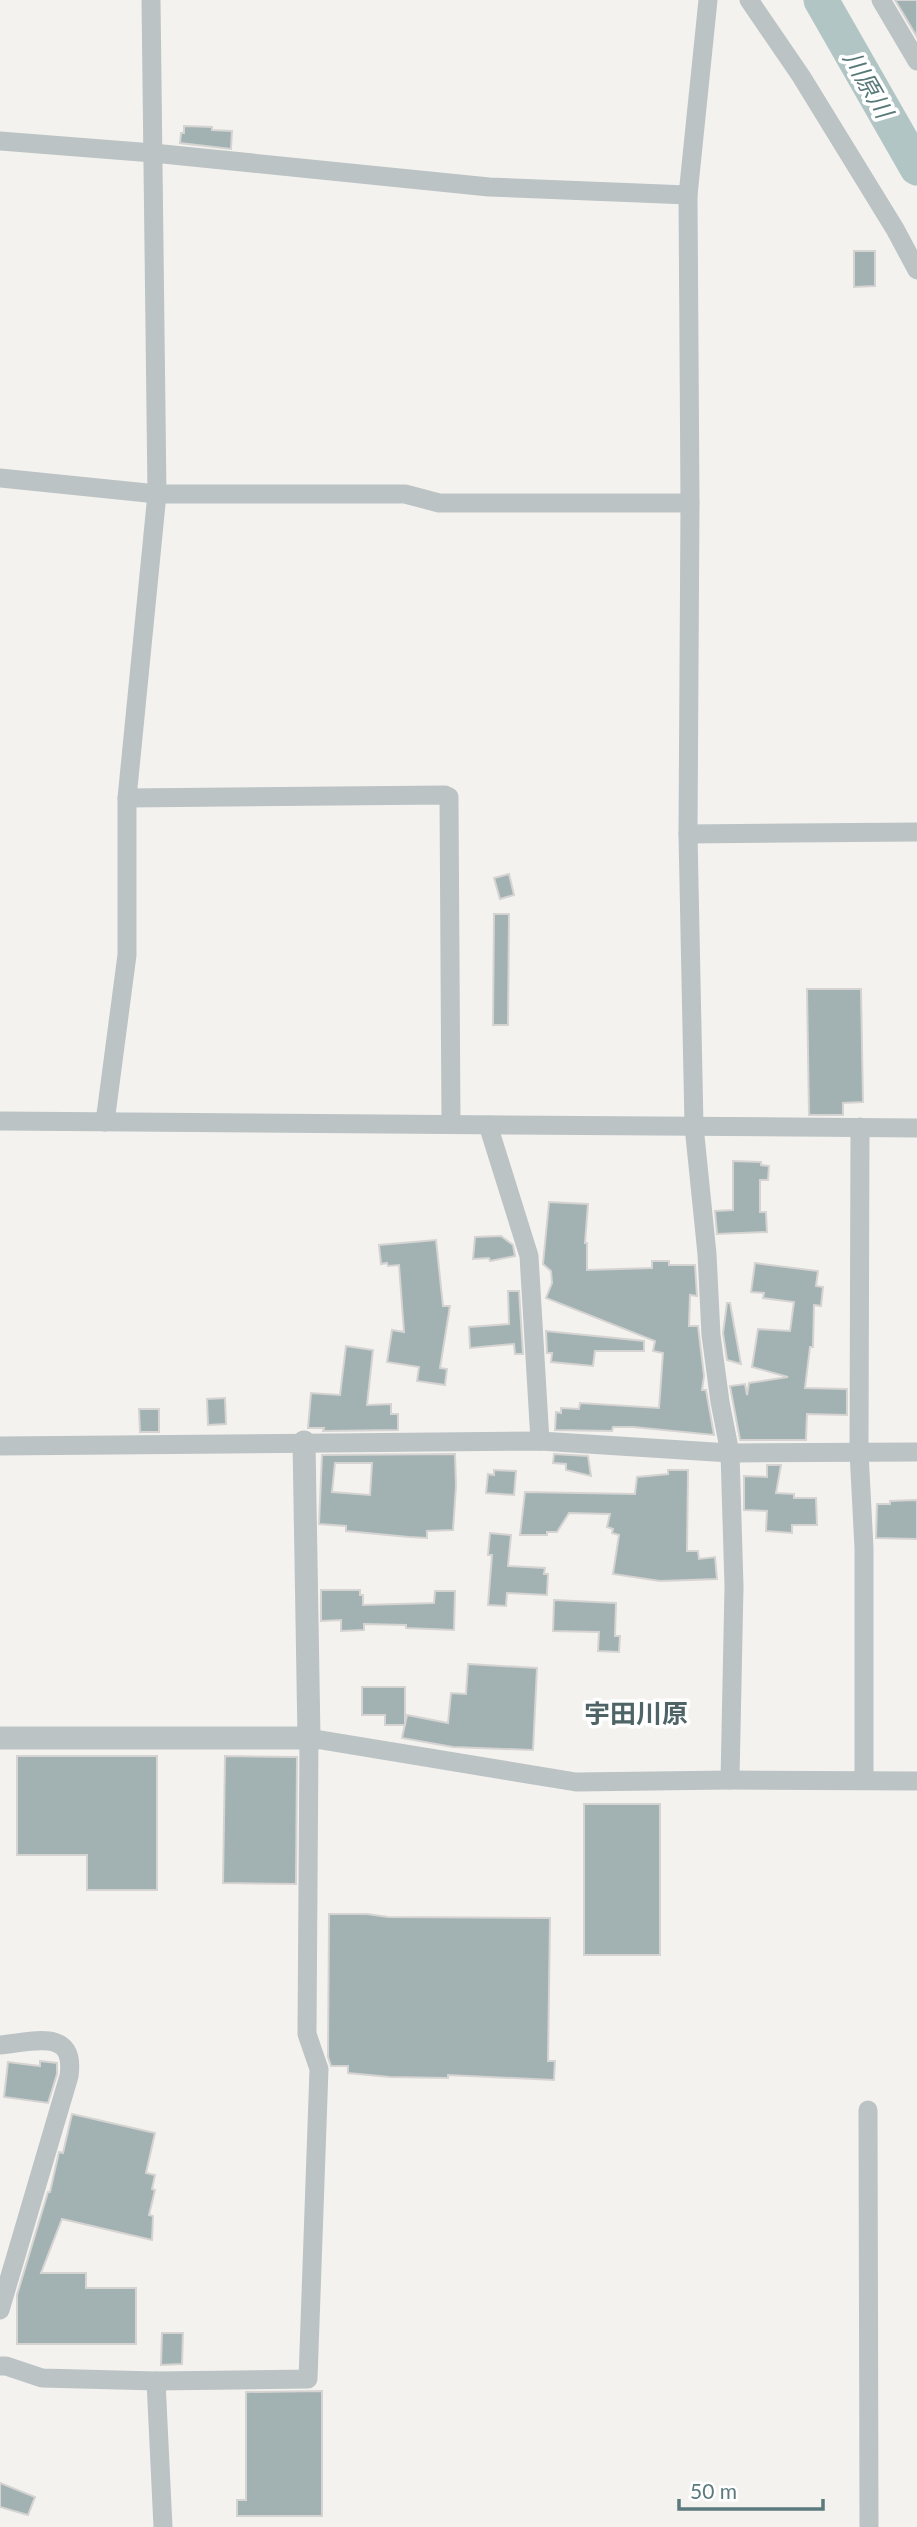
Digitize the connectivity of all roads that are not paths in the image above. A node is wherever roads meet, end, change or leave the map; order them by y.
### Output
1 (151, 0) edge
2 (708, 0) edge
3 (749, 0) edge
4 (881, 0) edge
5 (917, 61) edge
6 (0, 141) edge
7 (153, 153) junction
8 (688, 195) junction
9 (917, 270) edge
10 (0, 478) edge
11 (157, 494) junction
12 (690, 503) junction
13 (127, 798) junction
14 (917, 832) edge
15 (688, 834) junction
16 (0, 1121) edge
17 (105, 1122) junction
18 (452, 1124) junction
19 (488, 1125) junction
20 (694, 1126) junction
21 (860, 1127) junction
22 (917, 1128) edge
23 (540, 1441) junction
24 (304, 1442) junction
25 (0, 1446) edge
26 (859, 1452) junction
27 (917, 1452) edge
28 (730, 1453) junction
29 (0, 1738) edge
30 (309, 1738) junction
31 (730, 1780) junction
32 (864, 1780) junction
33 (917, 1781) edge
34 (0, 2045) edge
35 (869, 2110) dead end
36 (0, 2310) edge
37 (0, 2366) edge
38 (156, 2381) junction
39 (163, 2527) edge
40 (869, 2527) edge

1 - 7 street
2 - 8 street
3 - 9 street
4 - 5 street
6 - 7 street
7 - 8 street
7 - 11 street
8 - 12 street
10 - 11 street
11 - 12 street
11 - 13 street
12 - 15 street
13 - 17 street
13 - 18 street
14 - 15 street
15 - 20 street
16 - 17 street
17 - 18 street
18 - 19 street
19 - 20 street
19 - 23 street
20 - 21 street
20 - 28 street
21 - 22 street
21 - 26 street
23 - 24 street
23 - 28 street
24 - 25 street
24 - 30 street
26 - 27 street
26 - 28 street
26 - 32 street
28 - 31 street
29 - 30 street
30 - 31 street
30 - 38 street
31 - 32 street
32 - 33 street
34 - 36 street
35 - 40 street
37 - 38 street
38 - 39 street

